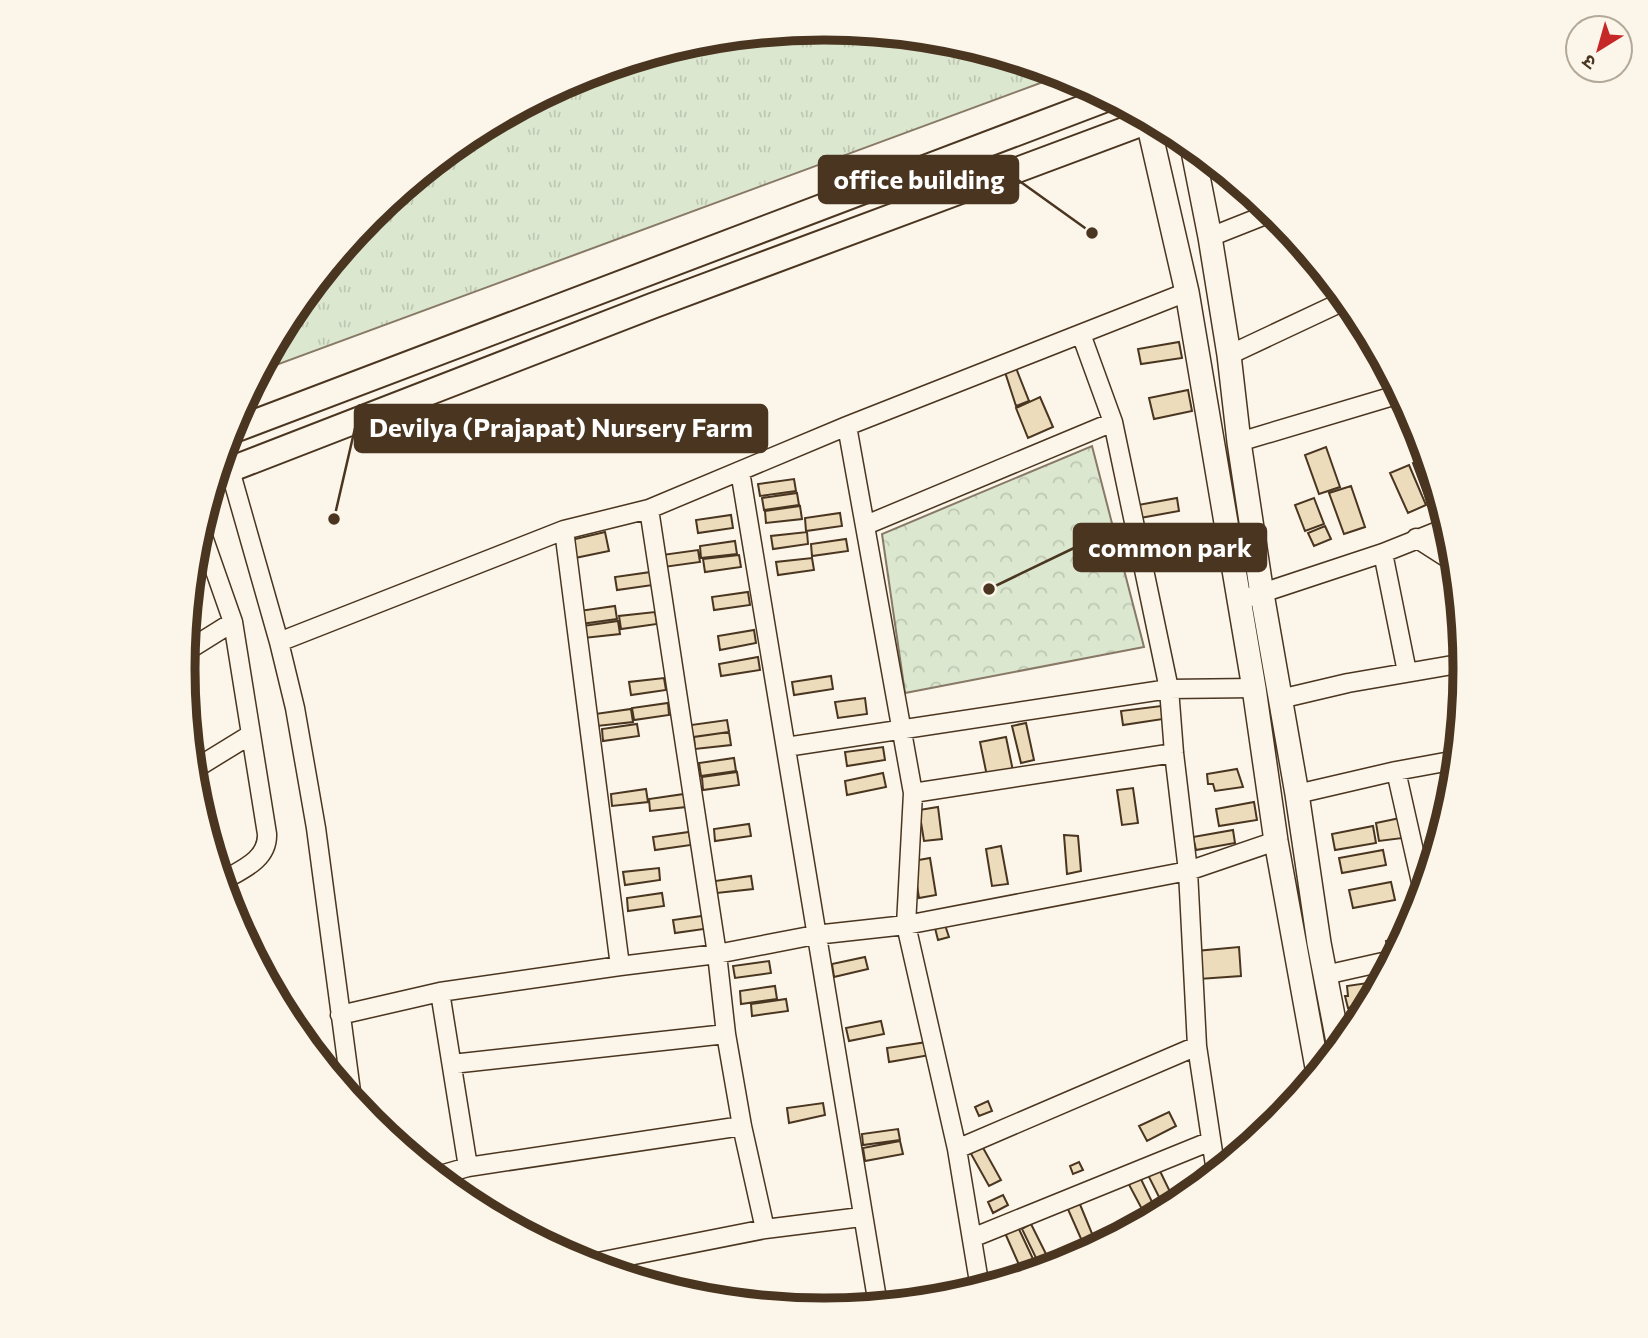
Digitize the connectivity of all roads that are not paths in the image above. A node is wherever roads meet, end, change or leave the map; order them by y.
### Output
1 (1097, 103) edge
2 (1138, 124) edge
3 (1152, 133) edge
4 (1195, 162) edge
5 (1261, 217) edge
6 (1210, 237) junction
7 (1187, 292) junction
8 (1336, 305) edge
9 (1081, 334) junction
10 (1229, 355) junction
11 (1391, 397) edge
12 (1113, 422) junction
13 (244, 426) edge
14 (847, 426) junction
15 (1239, 442) junction
16 (228, 470) edge
17 (740, 471) junction
18 (225, 479) edge
19 (649, 509) junction
20 (866, 525) junction
21 (564, 530) junction
22 (1437, 531) edge
23 (1416, 538) junction
24 (207, 547) edge
25 (1383, 553) junction
26 (1442, 555) edge
27 (1262, 594) junction
28 (1238, 599) junction
29 (233, 622) junction
30 (279, 642) junction
31 (196, 645) edge
32 (1453, 665) edge
33 (1407, 672) junction
34 (1254, 688) junction
35 (1169, 689) junction
36 (1280, 699) junction
37 (901, 728) junction
38 (250, 735) junction
39 (786, 747) junction
40 (1174, 753) junction
41 (1445, 762) edge
42 (203, 764) edge
43 (1396, 771) junction
44 (913, 793) junction
45 (1297, 794) junction
46 (1276, 841) junction
47 (1424, 854) edge
48 (1188, 871) junction
49 (231, 876) edge
50 (906, 925) junction
51 (816, 935) junction
52 (717, 954) junction
53 (1380, 963) edge
54 (620, 966) junction
55 (1325, 975) junction
56 (440, 992) junction
57 (340, 1015) junction
58 (1336, 1033) edge
59 (726, 1034) junction
60 (1197, 1046) junction
61 (1316, 1061) edge
62 (452, 1065) junction
63 (350, 1082) edge
64 (742, 1126) junction
65 (1211, 1141) junction
66 (957, 1149) junction
67 (1214, 1162) edge
68 (468, 1167) junction
69 (448, 1173) edge
70 (862, 1217) junction
71 (765, 1229) junction
72 (972, 1238) junction
73 (610, 1260) edge
74 (978, 1278) edge
75 (876, 1295) edge

1 - 13 main road
2 - 16 main road
3 - 7 street
4 - 6 street
5 - 6 street
6 - 10 street
7 - 9 street
7 - 28 street
8 - 10 street
9 - 12 street
9 - 14 street
10 - 15 street
11 - 15 street
12 - 20 street
12 - 35 street
14 - 17 street
14 - 20 street
15 - 27 street
17 - 19 street
17 - 39 street
18 - 30 street
19 - 21 street
19 - 52 street
20 - 37 street
21 - 30 street
21 - 54 street
22 - 23 street
23 - 25 street
23 - 26 street
24 - 29 street
25 - 27 street
25 - 33 street
27 - 28 street
27 - 36 street
28 - 34 street
29 - 31 street
29 - 38 street
30 - 57 street
32 - 33 street
33 - 36 street
34 - 35 street
34 - 46 street
35 - 37 street
35 - 40 street
36 - 45 street
37 - 39 street
37 - 44 street
38 - 42 street
38 - 49 street
39 - 51 street
40 - 44 street
40 - 48 street
41 - 43 street
43 - 45 street
43 - 47 street
44 - 50 street
45 - 55 street
46 - 48 street
46 - 61 street
48 - 50 street
48 - 60 street
50 - 51 street
50 - 66 street
51 - 52 street
51 - 70 street
52 - 54 street
52 - 59 street
53 - 55 street
54 - 56 street
55 - 58 street
56 - 57 street
56 - 62 street
57 - 63 street
59 - 62 street
59 - 64 street
60 - 65 street
60 - 66 street
62 - 68 street
64 - 68 street
64 - 71 street
65 - 67 street
65 - 72 street
66 - 72 street
68 - 69 street
70 - 71 street
70 - 75 street
71 - 73 street
72 - 74 street

